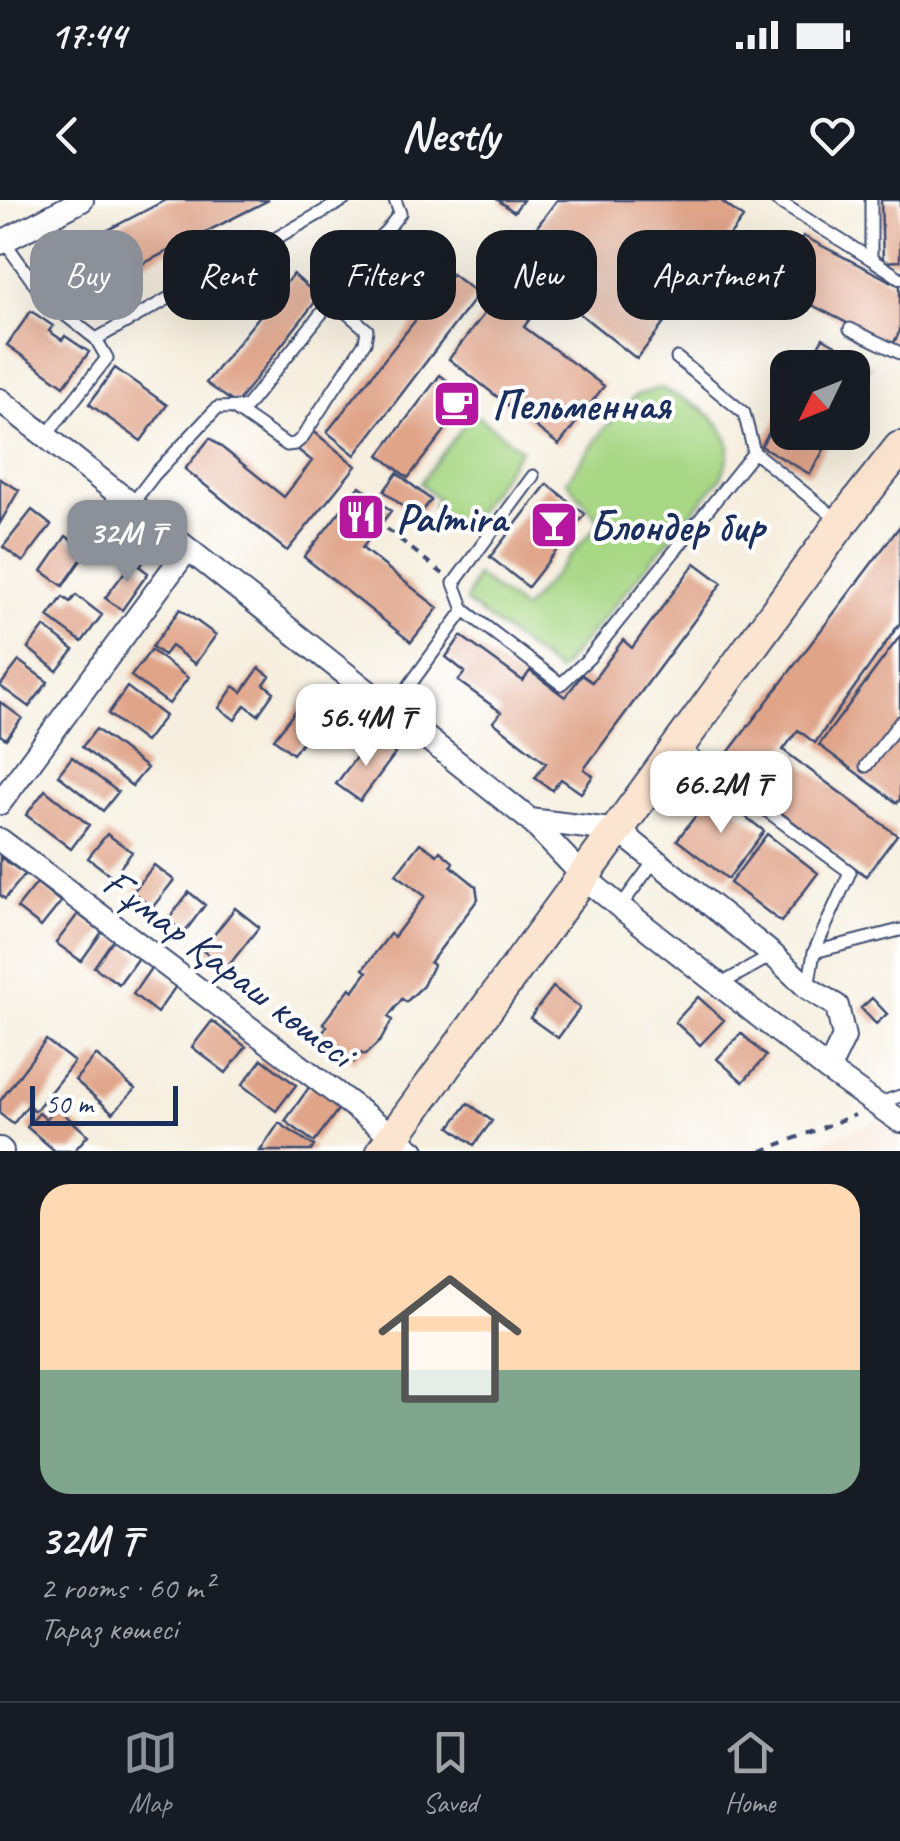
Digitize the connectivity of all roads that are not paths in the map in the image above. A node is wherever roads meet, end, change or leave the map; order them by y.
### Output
1 (82, 200) edge
2 (344, 200) edge
3 (396, 200) edge
4 (776, 200) edge
5 (871, 200) edge
6 (387, 230) edge
7 (2, 242) edge
8 (871, 260) junction
9 (900, 278) edge
10 (316, 320) edge
11 (355, 320) edge
12 (850, 329) dead end
13 (96, 339) junction
14 (900, 352) edge
15 (677, 358) dead end
16 (0, 400) edge
17 (235, 409) junction
18 (46, 437) junction
19 (900, 448) edge
20 (754, 452) junction
21 (534, 476) dead end
22 (131, 505) junction
23 (841, 523) junction
24 (187, 550) junction
25 (464, 610) junction
26 (391, 711) junction
27 (900, 722) edge
28 (681, 746) junction
29 (866, 766) dead end
30 (0, 803) edge
31 (530, 820) junction
32 (619, 831) junction
33 (0, 840) edge
34 (655, 860) junction
35 (585, 878) junction
36 (620, 907) junction
37 (900, 930) edge
38 (814, 952) junction
39 (773, 955) junction
40 (721, 984) junction
41 (808, 988) junction
42 (828, 1070) junction
43 (900, 1096) edge
44 (877, 1104) junction
45 (900, 1121) edge
46 (397, 1146) edge

1 - 7 street
2 - 13 lane
3 - 6 lane
4 - 8 lane
5 - 8 lane
7 - 13 lane
8 - 9 lane
10 - 17 lane
11 - 17 lane
12 - 14 lane
13 - 18 lane
15 - 20 lane
16 - 18 street
17 - 22 lane
18 - 22 street
19 - 23 main road
20 - 23 lane
20 - 25 lane
21 - 25 lane
22 - 24 street
23 - 28 main road
24 - 26 street
24 - 30 street
25 - 26 lane
26 - 31 street
27 - 29 lane
28 - 32 main road
28 - 38 lane
31 - 32 street
31 - 35 street
32 - 34 street
32 - 35 main road
33 - 46 street, Ғұмар Қараш көшесі
34 - 36 lane
34 - 39 street
35 - 36 street
35 - 46 main road
36 - 40 street
37 - 38 lane
38 - 41 lane
39 - 40 lane
39 - 41 street
40 - 42 street
41 - 42 street
42 - 44 street
43 - 44 lane
44 - 45 street

